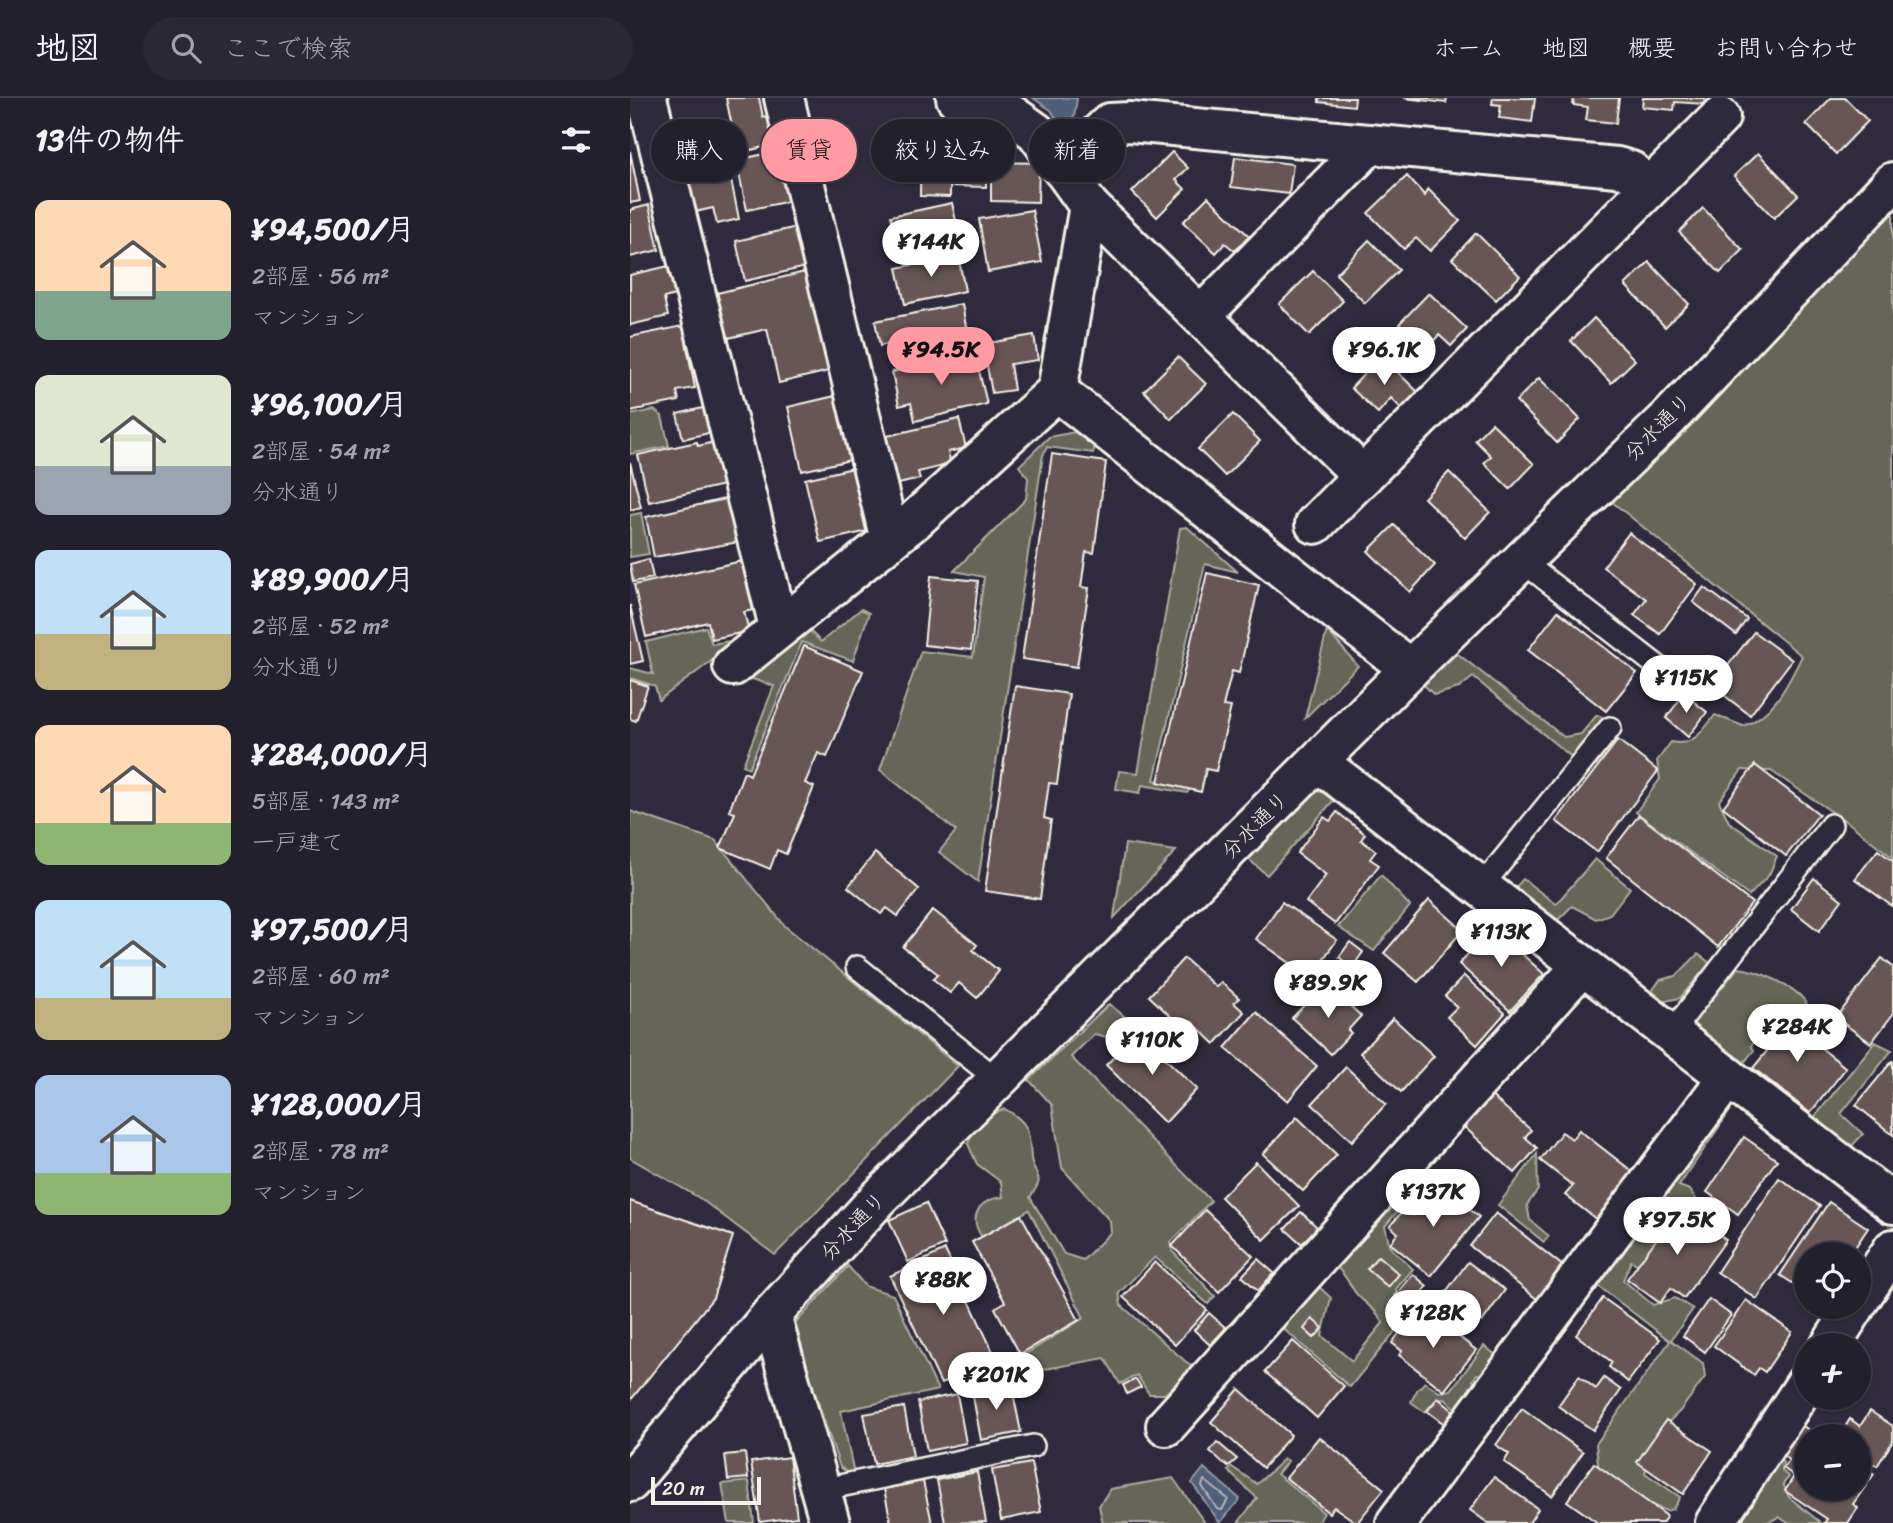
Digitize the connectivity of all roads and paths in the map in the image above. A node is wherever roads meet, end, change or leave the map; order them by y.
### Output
1 (648, 98) edge
2 (784, 98) edge
3 (956, 98) edge
4 (1720, 117) dead end
5 (1125, 122) edge
6 (1029, 127) edge
7 (1370, 144) junction
8 (1071, 182) edge
9 (1893, 182) edge
10 (1648, 188) junction
11 (1089, 206) junction
12 (1201, 316) junction
13 (1057, 391) junction
14 (1363, 476) junction
15 (1315, 524) dead end
16 (890, 540) junction
17 (1522, 561) junction
18 (779, 627) junction
19 (733, 666) dead end
20 (1410, 669) junction
21 (1665, 672) dead end
22 (1610, 728) dead end
23 (1318, 762) junction
24 (1830, 825) dead end
25 (1481, 887) junction
26 (1582, 965) junction
27 (857, 967) dead end
28 (1671, 1033) junction
29 (1728, 1077) junction
30 (999, 1081) junction
31 (1893, 1203) edge
32 (1893, 1249) edge
33 (1871, 1282) edge
34 (771, 1315) junction
35 (1794, 1401) edge
36 (1166, 1426) dead end
37 (1032, 1446) dead end
38 (630, 1482) edge
39 (825, 1506) edge
40 (1396, 1523) edge
41 (1715, 1523) edge

1 - 18 street
2 - 16 street
3 - 6 street
4 - 10 street
5 - 7 street
7 - 10 street
7 - 12 street
8 - 11 street
9 - 17 street, 分水通り
10 - 14 street
11 - 12 street
11 - 13 street
12 - 14 street
13 - 16 street
13 - 20 street
14 - 15 street
16 - 18 street
17 - 20 street, 分水通り
17 - 21 lane
18 - 19 street
20 - 23 street, 分水通り
22 - 25 lane
23 - 25 street
23 - 30 street, 分水通り
24 - 28 lane
25 - 26 street
26 - 28 street
26 - 36 street
27 - 30 lane
28 - 29 street
29 - 31 street
29 - 40 street
30 - 34 street, 分水通り
32 - 33 street
34 - 38 street, 分水通り
34 - 39 street
35 - 41 street
37 - 39 lane

